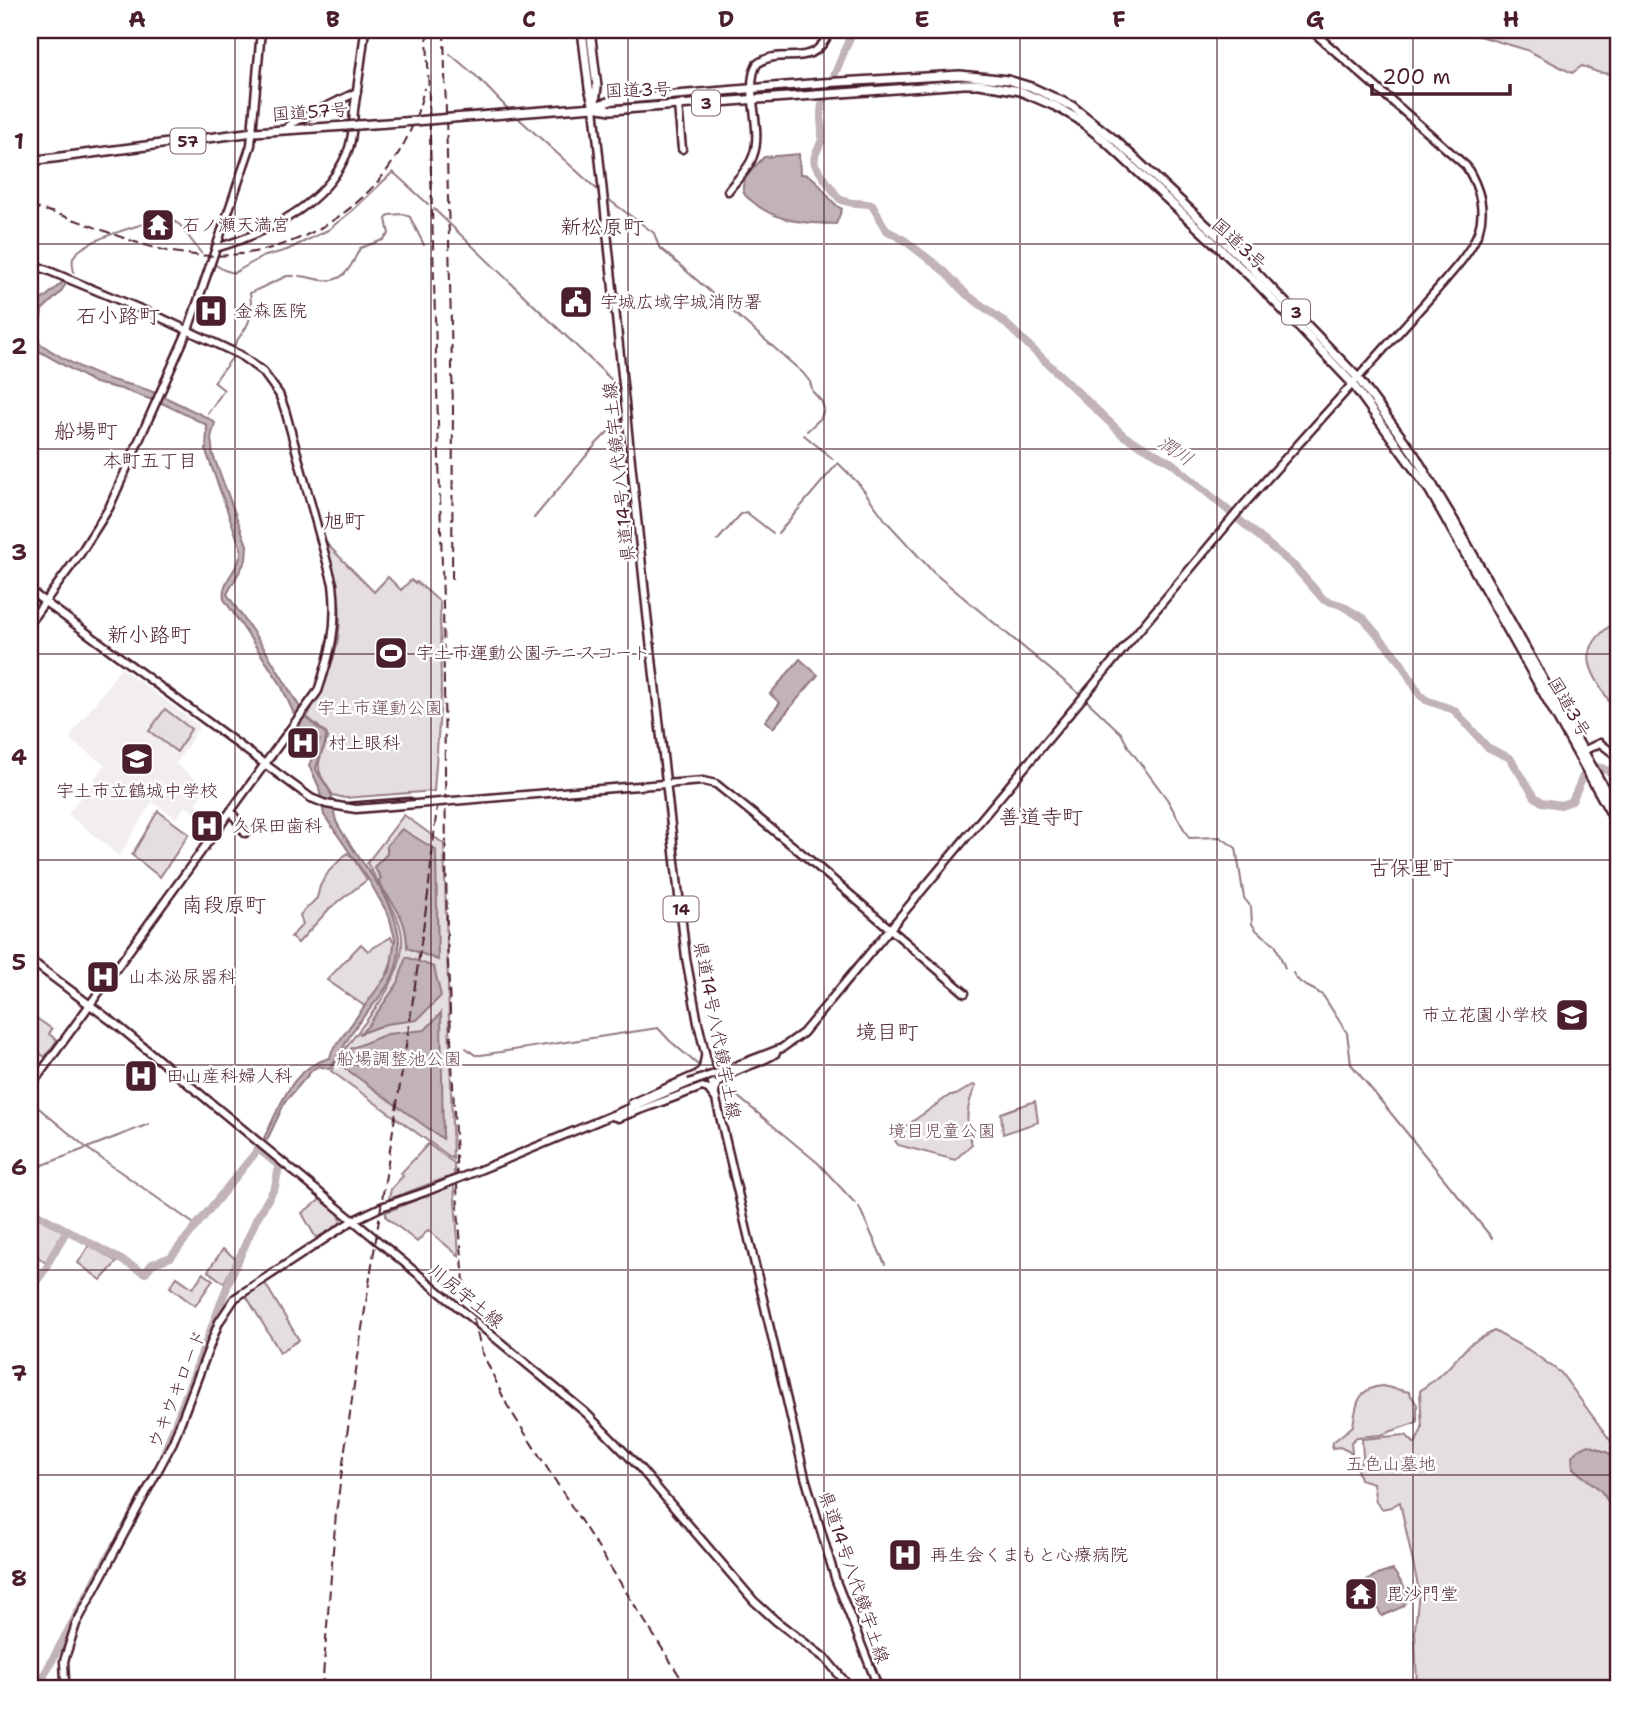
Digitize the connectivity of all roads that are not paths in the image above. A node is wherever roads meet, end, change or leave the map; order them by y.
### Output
1 (261, 30) edge
2 (365, 30) edge
3 (582, 30) edge
4 (590, 30) edge
5 (830, 30) edge
6 (1311, 30) edge
7 (753, 89) junction
8 (357, 92) junction
9 (754, 99) junction
10 (678, 105) junction
11 (594, 107) junction
12 (285, 129) junction
13 (254, 132) junction
14 (682, 149) dead end
15 (30, 161) edge
16 (727, 191) dead end
17 (216, 248) junction
18 (30, 263) edge
19 (188, 330) junction
20 (1355, 380) junction
21 (30, 591) edge
22 (45, 602) junction
23 (30, 622) edge
24 (1580, 752) junction
25 (1618, 757) edge
26 (264, 766) junction
27 (1596, 780) junction
28 (667, 783) junction
29 (429, 800) dead end
30 (342, 808) junction
31 (231, 811) junction
32 (1618, 813) edge
33 (1618, 826) edge
34 (244, 833) dead end
35 (890, 930) junction
36 (30, 960) edge
37 (965, 993) dead end
38 (89, 1004) junction
39 (705, 1057) junction
40 (721, 1074) junction
41 (30, 1087) edge
42 (715, 1098) junction
43 (622, 1111) junction
44 (610, 1116) junction
45 (352, 1221) junction
46 (69, 1689) edge
47 (851, 1689) edge
48 (878, 1689) edge

1 - 13 street
2 - 8 street
3 - 11 highway, 国道3号
4 - 11 highway, 国道3号
5 - 7 street
6 - 20 street
7 - 9 street
7 - 11 highway, 国道3号 / 3
7 - 20 highway, 国道3号 / 3
8 - 12 street
8 - 17 street
9 - 10 highway, 国道3号 / 3
9 - 16 street
9 - 20 highway, 国道3号 / 3
10 - 11 highway, 国道3号 / 3
10 - 14 street
11 - 12 highway, 国道57号 / 57, bridge
11 - 28 street, 県道14号八代鏡宇土線 / 14
12 - 13 highway, 国道57号 / 57
13 - 15 highway, 国道57号 / 57
13 - 17 street
17 - 19 street
18 - 19 street
19 - 22 street
19 - 26 street
20 - 24 highway, 国道3号 / 3
20 - 35 street
21 - 22 street
22 - 23 street
22 - 26 street
24 - 25 street
24 - 27 highway, 国道3号 / 3
26 - 30 street, bridge
26 - 31 street
27 - 32 highway, 国道3号 / 3
27 - 33 highway, 国道3号 / 3
28 - 30 street, bridge
28 - 35 street
28 - 39 street, 県道14号八代鏡宇土線 / 14
29 - 30 street
31 - 34 street
31 - 38 street
35 - 37 street
35 - 40 street
36 - 38 street, 川尻宇土線
38 - 41 street
38 - 45 street, 川尻宇土線
39 - 42 street, 県道14号八代鏡宇土線 / 14
39 - 43 street
40 - 42 street
40 - 43 street, bridge
42 - 44 street
42 - 48 street, 県道14号八代鏡宇土線 / 14
43 - 44 street
44 - 45 street, ウキウキロード, bridge
45 - 46 street, ウキウキロード
45 - 47 street, 川尻宇土線

